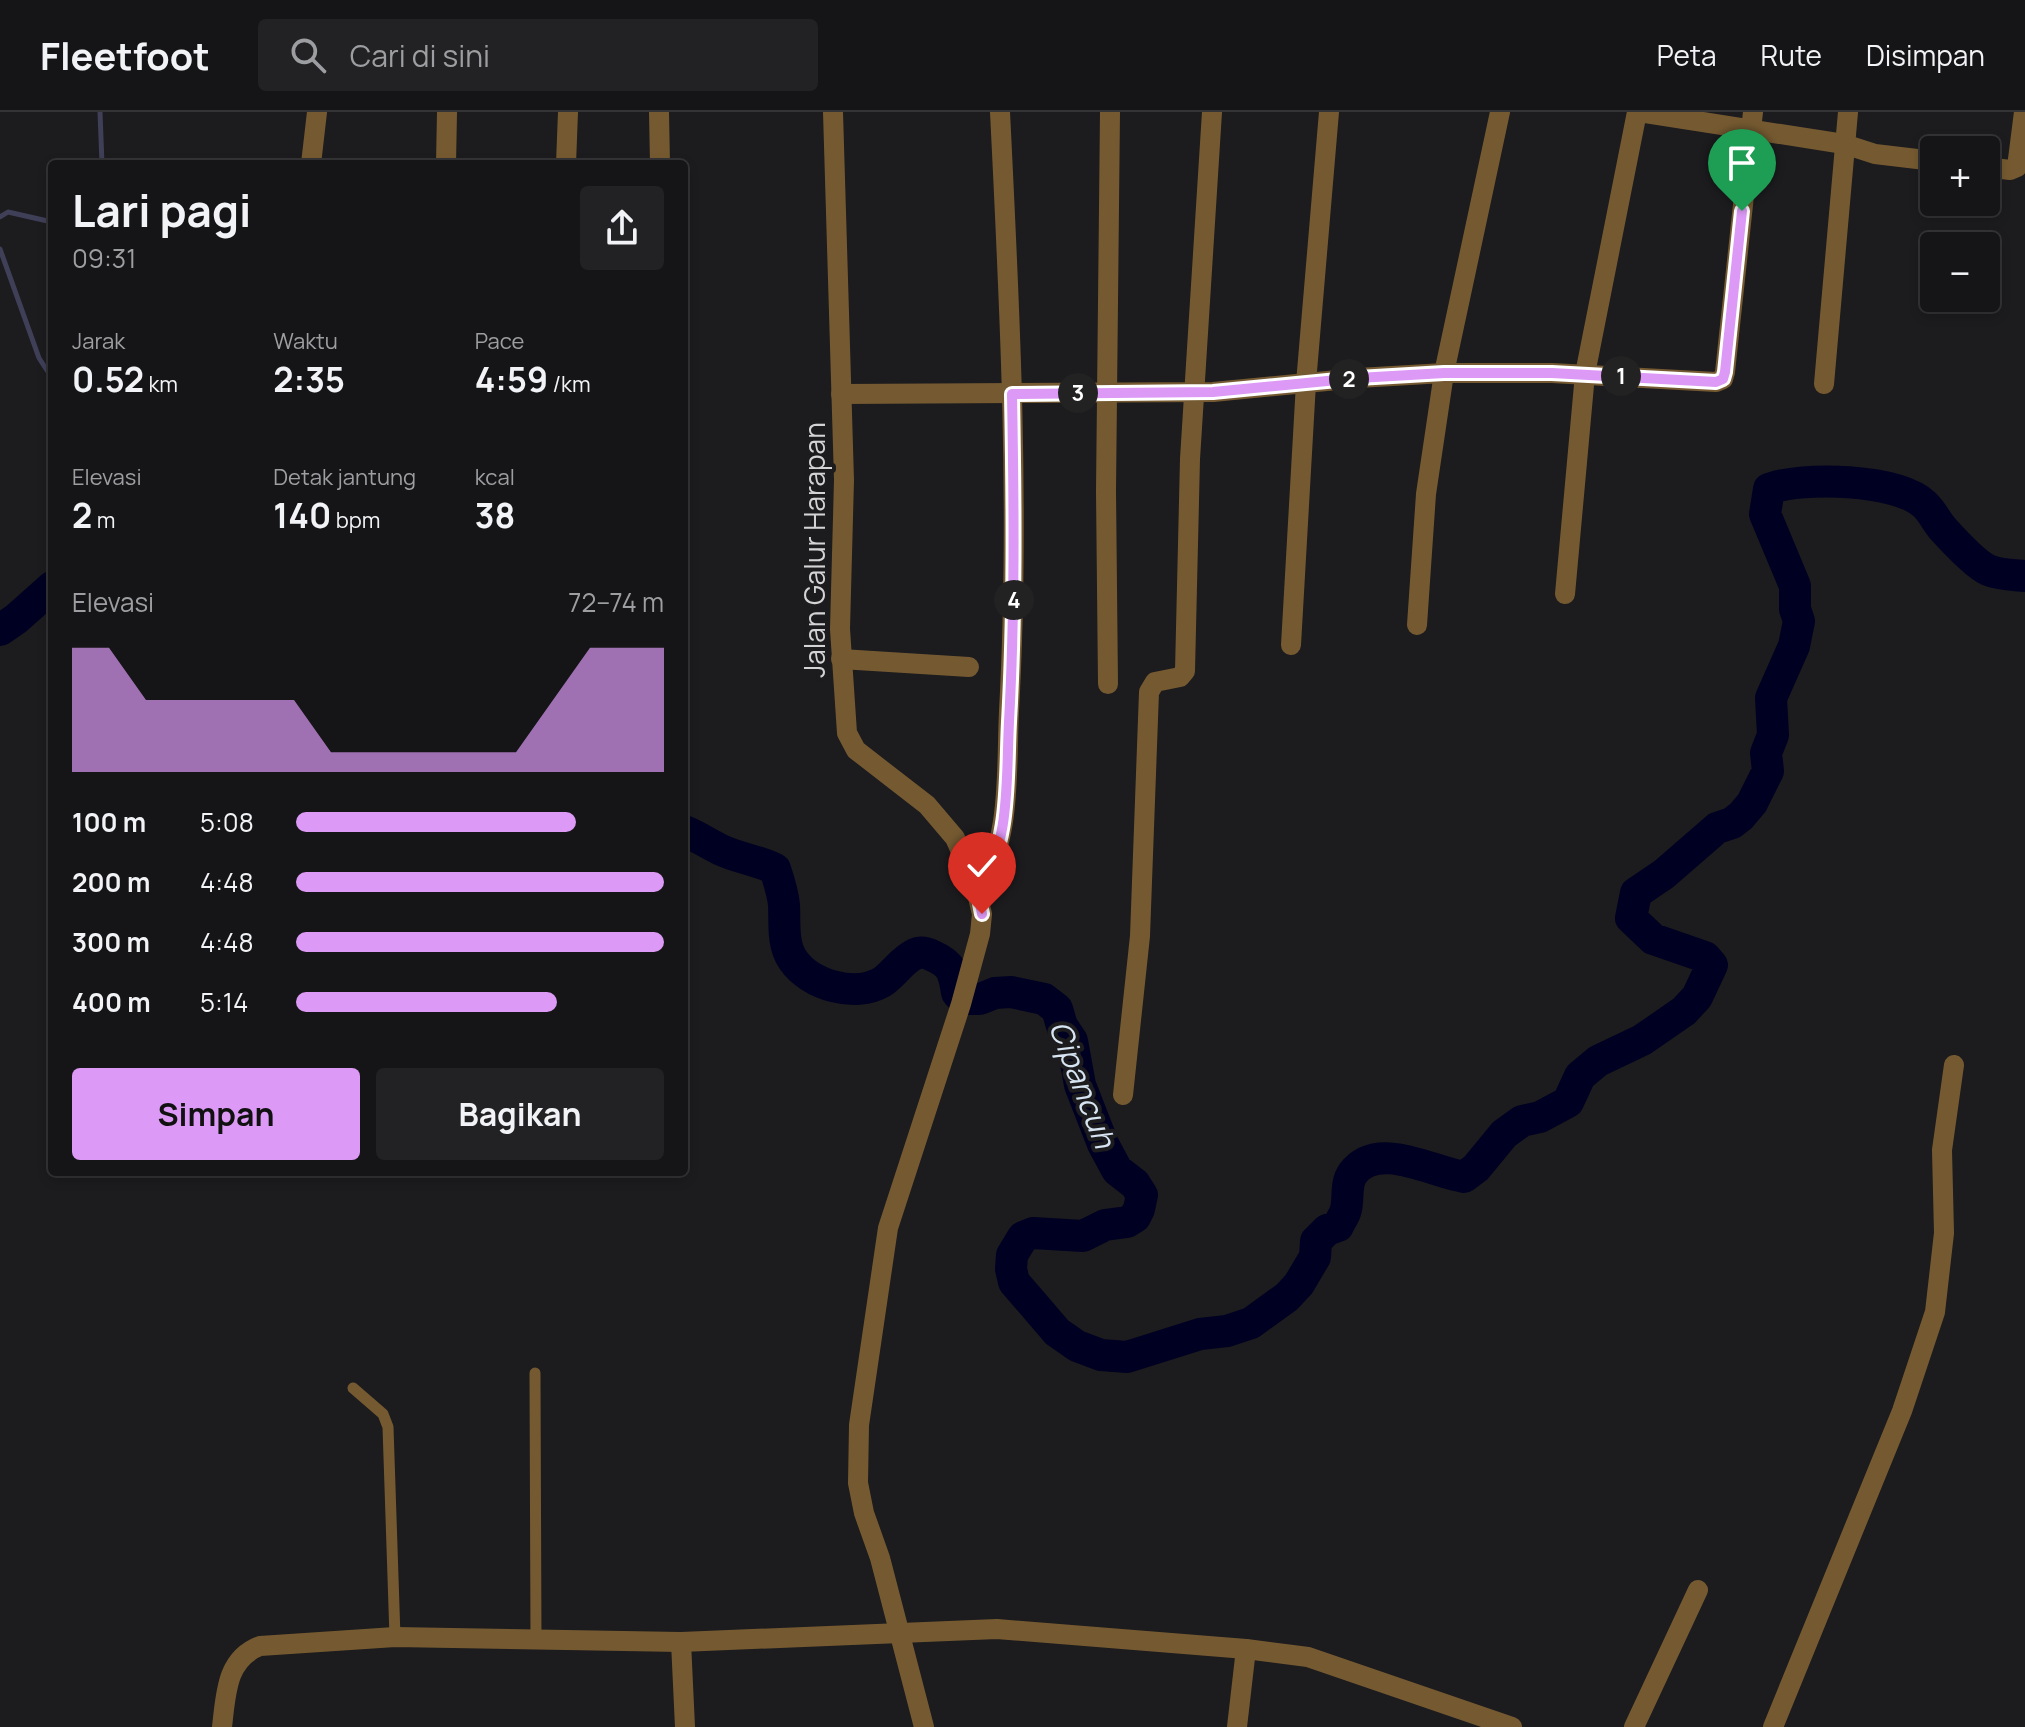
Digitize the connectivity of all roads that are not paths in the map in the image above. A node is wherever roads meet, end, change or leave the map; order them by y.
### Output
1 (317, 112) edge
2 (447, 112) edge
3 (568, 112) edge
4 (659, 112) edge
5 (833, 112) edge
6 (1000, 112) edge
7 (1110, 112) edge
8 (1212, 112) edge
9 (1329, 112) edge
10 (1500, 112) edge
11 (1638, 112) edge
12 (1848, 112) edge
13 (2024, 112) edge
14 (1752, 121) edge
15 (1844, 144) junction
16 (1920, 159) edge
17 (311, 160) edge
18 (446, 160) edge
19 (566, 160) edge
20 (660, 160) edge
21 (2000, 169) edge
22 (1444, 373) junction
23 (1585, 374) junction
24 (1306, 383) junction
25 (1824, 384) dead end
26 (1193, 391) junction
27 (1107, 392) junction
28 (841, 394) junction
29 (1012, 394) junction
30 (1565, 594) dead end
31 (1417, 625) dead end
32 (1291, 645) dead end
33 (841, 659) junction
34 (969, 667) dead end
35 (1108, 684) dead end
36 (978, 893) junction
37 (1954, 1065) dead end
38 (1123, 1095) dead end
39 (535, 1373) dead end
40 (353, 1388) dead end
41 (1698, 1590) dead end
42 (900, 1635) junction
43 (395, 1637) junction
44 (536, 1640) junction
45 (681, 1642) junction
46 (1246, 1649) junction
47 (222, 1727) edge
48 (685, 1727) edge
49 (924, 1727) edge
50 (1237, 1727) edge
51 (1512, 1727) edge
52 (1634, 1727) edge
53 (1773, 1727) edge

1 - 17 street
2 - 18 street
3 - 19 street
4 - 20 street
5 - 28 street, Jalan Galur Harapan
6 - 29 street
7 - 27 street
8 - 26 street
9 - 24 street
10 - 22 street
11 - 14 street
11 - 23 street
12 - 15 street
13 - 21 street
14 - 15 street
14 - 23 street
15 - 16 street
15 - 25 street
22 - 23 street
22 - 24 street
22 - 31 street
23 - 30 street
24 - 26 street
24 - 32 street
26 - 27 street
26 - 38 street
27 - 29 street
27 - 35 street
28 - 29 street
28 - 33 street, Jalan Galur Harapan
29 - 36 street
33 - 34 street
33 - 36 street, Jalan Galur Harapan
36 - 42 street, Jalan Galur Harapan
37 - 53 street
39 - 44 lane
40 - 43 lane
41 - 52 street
42 - 45 street
42 - 46 street
42 - 49 street, Jalan Galur Harapan
43 - 44 street
43 - 47 street
44 - 45 street
45 - 48 street
46 - 50 street
46 - 51 street

